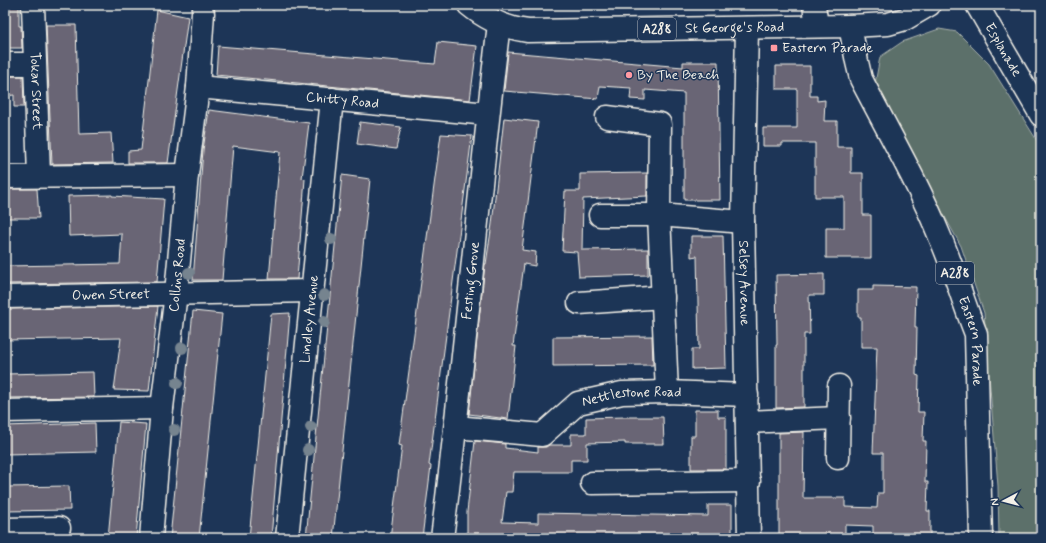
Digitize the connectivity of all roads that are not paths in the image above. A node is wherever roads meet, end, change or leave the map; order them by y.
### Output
1 (33, 5) edge
2 (469, 5) edge
3 (814, 5) edge
4 (929, 5) edge
5 (977, 5) edge
6 (203, 13) dead end
7 (499, 24) junction
8 (817, 26) junction
9 (850, 26) junction
10 (747, 28) junction
11 (5, 64) edge
12 (35, 64) junction
13 (198, 87) junction
14 (332, 99) junction
15 (488, 114) junction
16 (1041, 115) edge
17 (607, 117) dead end
18 (187, 175) junction
19 (39, 176) junction
20 (5, 177) edge
21 (600, 215) dead end
22 (659, 215) junction
23 (743, 222) junction
24 (312, 291) junction
25 (176, 293) junction
26 (5, 297) edge
27 (663, 297) junction
28 (580, 303) dead end
29 (839, 386) dead end
30 (668, 392) junction
31 (746, 395) junction
32 (162, 408) junction
33 (5, 411) edge
34 (839, 418) junction
35 (747, 422) junction
36 (456, 427) junction
37 (838, 458) dead end
38 (749, 481) junction
39 (592, 483) dead end
40 (59, 528) dead end
41 (5, 529) edge
42 (151, 538) edge
43 (287, 538) edge
44 (442, 538) edge
45 (749, 538) edge
46 (981, 538) edge

1 - 12 street, Tokar Street
2 - 7 street, St George's Road / A288
3 - 8 street
4 - 9 street, St George's Road
5 - 16 street, Esplanade
6 - 13 street, Collins Road
7 - 10 street, St George's Road / A288
7 - 15 street, Festing Grove
8 - 9 street, St George's Road / A288
8 - 10 street, St George's Road / A288
9 - 46 street, Eastern Parade / A288
10 - 23 street, Selsey Avenue
11 - 12 street
12 - 19 street, Tokar Street
13 - 14 street, Chitty Road
13 - 18 street, Collins Road
14 - 15 street, Chitty Road
14 - 24 street, Lindley Avenue
15 - 36 street, Festing Grove
17 - 22 street
18 - 19 street
18 - 25 street, Collins Road
19 - 20 street
21 - 22 street
22 - 23 street
22 - 27 street
23 - 31 street, Selsey Avenue
24 - 25 street, Owen Street
24 - 43 street, Lindley Avenue
25 - 26 street, Owen Street
25 - 32 street, Collins Road
27 - 28 street
27 - 30 street
29 - 34 street
30 - 31 street, Nettlestone Road
30 - 36 street, Nettlestone Road
31 - 35 street, Selsey Avenue
32 - 33 street
32 - 42 street, Collins Road
34 - 35 street
34 - 37 street
35 - 38 street, Selsey Avenue
36 - 44 street, Festing Grove
38 - 39 street
38 - 45 street, Selsey Avenue
40 - 41 street

